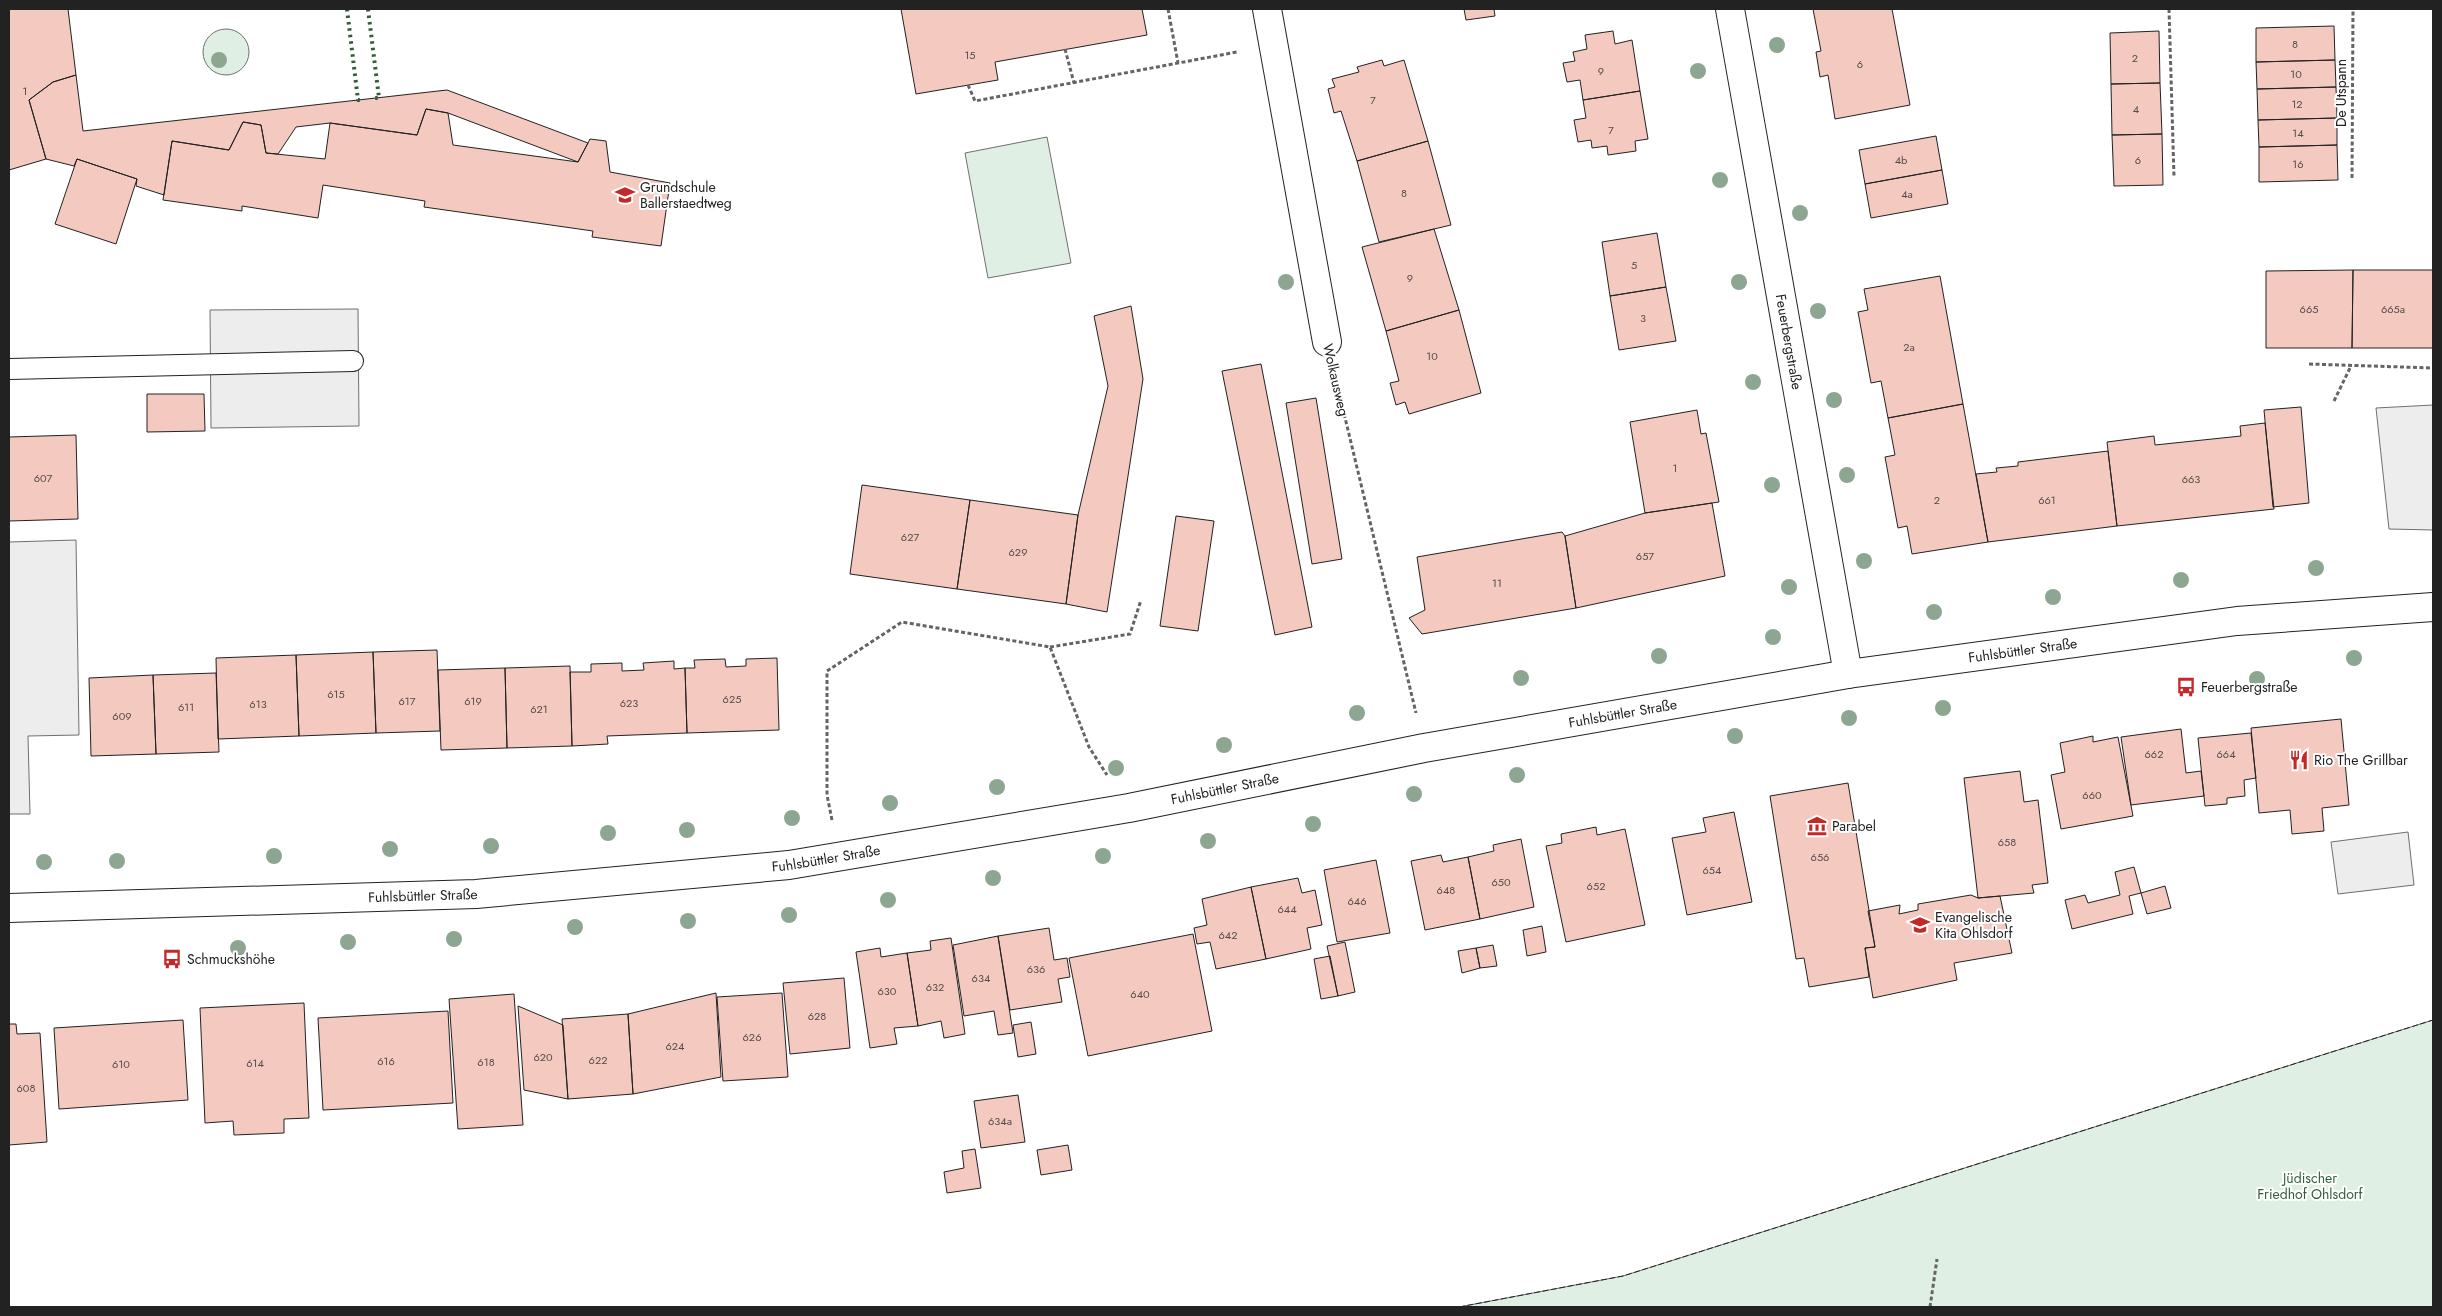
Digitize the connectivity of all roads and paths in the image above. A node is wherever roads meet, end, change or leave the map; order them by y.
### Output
1 (1168, 9) edge
2 (1267, 9) edge
3 (1730, 9) edge
4 (2169, 9) edge
5 (2352, 9) edge
6 (1274, 45) junction
7 (1065, 49) dead end
8 (1178, 63) junction
9 (1074, 83) junction
10 (968, 85) dead end
11 (2174, 176) dead end
12 (2352, 178) dead end
13 (1327, 342) joint
14 (353, 362) dead end
15 (2309, 364) dead end
16 (2351, 366) junction
17 (2433, 368) edge
18 (9, 369) edge
19 (2334, 401) dead end
20 (1141, 600) dead end
21 (2433, 608) edge
22 (1050, 647) junction
23 (1848, 674) junction
24 (1424, 748) junction
25 (1129, 808) junction
26 (840, 857) junction
27 (9, 908) edge
28 (1937, 1259) dead end
29 (1930, 1307) edge

1 - 8 path
2 - 6 main road, Wolkausweg
3 - 23 main road, Feuerbergstraße
4 - 11 path
5 - 12 path, De Utspann
6 - 8 path
6 - 13 main road, Wolkausweg
7 - 9 path
8 - 9 path
9 - 10 path
13 - 24 path, Wolkausweg
14 - 18 lane
15 - 16 path
16 - 17 path
16 - 19 path
20 - 22 path
21 - 23 main road, Fuhlsbüttler Straße
22 - 25 path
22 - 26 path
23 - 24 main road, Fuhlsbüttler Straße
24 - 25 main road, Fuhlsbüttler Straße
25 - 26 main road, Fuhlsbüttler Straße
26 - 27 main road, Fuhlsbüttler Straße
28 - 29 path

